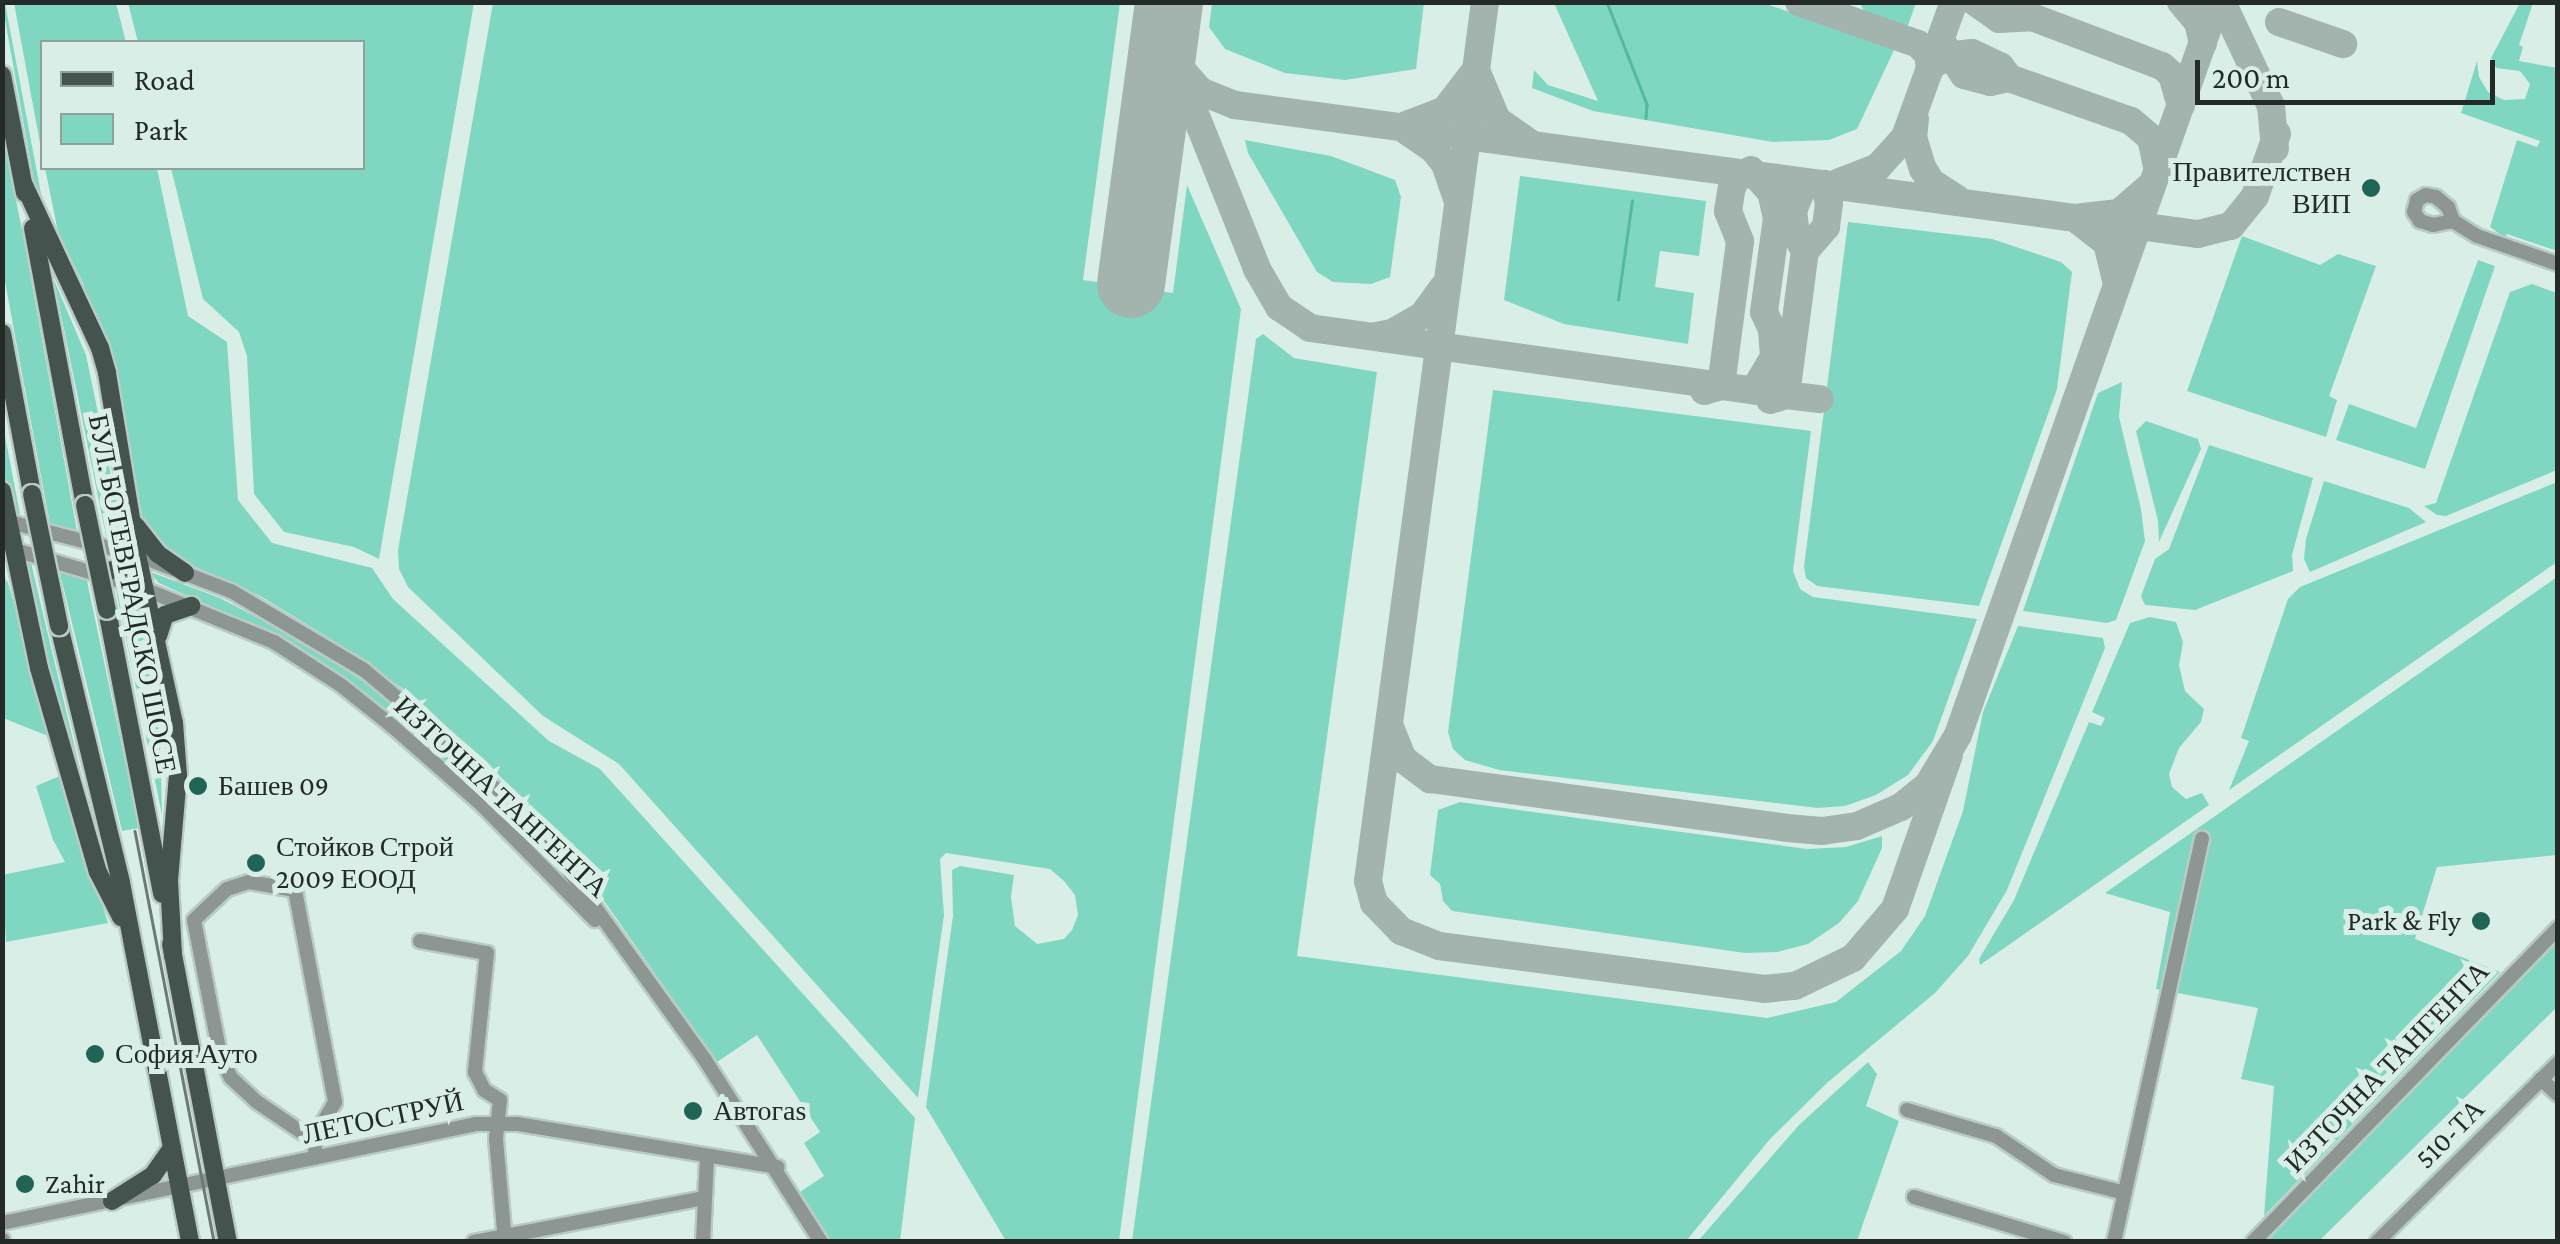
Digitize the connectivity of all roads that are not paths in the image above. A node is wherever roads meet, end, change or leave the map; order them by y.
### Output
1 (2, 76) edge
2 (24, 185) junction
3 (2453, 221) dead end
4 (2558, 264) edge
5 (2, 333) edge
6 (2, 491) edge
7 (131, 515) junction
8 (10, 522) junction
9 (15, 550) junction
10 (137, 555) junction
11 (99, 573) junction
12 (185, 573) junction
13 (145, 589) junction
14 (191, 606) junction
15 (158, 641) junction
16 (2202, 838) dead end
17 (2558, 928) edge
18 (131, 937) junction
19 (420, 941) dead end
20 (620, 945) junction
21 (173, 956) junction
22 (2558, 1063) edge
23 (2541, 1079) junction
24 (2558, 1095) edge
25 (1907, 1110) dead end
26 (497, 1123) junction
27 (313, 1140) junction
28 (172, 1148) junction
29 (707, 1156) junction
30 (317, 1157) junction
31 (777, 1168) junction
32 (216, 1180) junction
33 (180, 1187) junction
34 (2125, 1193) junction
35 (1914, 1197) dead end
36 (705, 1198) junction
37 (112, 1200) junction
38 (2, 1223) edge
39 (505, 1238) edge
40 (2383, 1240) edge
41 (190, 1242) edge
42 (228, 1242) edge
43 (474, 1242) edge
44 (703, 1242) edge
45 (821, 1242) edge
46 (2064, 1242) edge
47 (2114, 1242) edge
48 (2253, 1242) edge

1 - 2 main road, БУЛ. БОТЕВГРАДСКО ШОСЕ
2 - 7 main road
2 - 21 main road, БУЛ. БОТЕВГРАДСКО ШОСЕ, bridge
3 - 4 street
5 - 18 main road, bridge
6 - 8 main road
7 - 10 main road
7 - 12 main road
8 - 9 main road
8 - 10 street, ИЗТОЧНА ТАНГЕНТА
9 - 11 street, ИЗТОЧНА ТАНГЕНТА
9 - 18 main road
10 - 11 main road
10 - 12 street, ИЗТОЧНА ТАНГЕНТА
10 - 13 main road
11 - 13 street, ИЗТОЧНА ТАНГЕНТА
12 - 20 street, ИЗТОЧНА ТАНГЕНТА
13 - 14 street, ИЗТОЧНА ТАНГЕНТА
13 - 15 main road
14 - 15 main road
14 - 20 street, ИЗТОЧНА ТАНГЕНТА
15 - 21 main road
16 - 34 street
17 - 48 street, ИЗТОЧНА ТАНГЕНТА
18 - 28 main road
19 - 26 street
20 - 31 street, ИЗТОЧНА ТАНГЕНТА
21 - 32 main road, БУЛ. БОТЕВГРАДСКО ШОСЕ
22 - 23 street, 510-ТА
23 - 24 street
23 - 40 street, 510-ТА
25 - 34 street
26 - 29 street, ЛЕТОСТРУЙ
26 - 30 street, ЛЕТОСТРУЙ
26 - 39 street
27 - 27 street
27 - 30 street
28 - 33 main road
28 - 37 main road
29 - 31 street, ЛЕТОСТРУЙ
29 - 36 street
30 - 32 street, ЛЕТОСТРУЙ
31 - 45 street, ИЗТОЧНА ТАНГЕНТА
32 - 33 street, ЛЕТОСТРУЙ
32 - 42 main road, БУЛ. БОТЕВГРАДСКО ШОСЕ
33 - 37 street, ЛЕТОСТРУЙ
33 - 41 main road
34 - 47 street
35 - 46 street
36 - 39 street
36 - 44 street
37 - 38 street, ЛЕТОСТРУЙ
39 - 43 street

